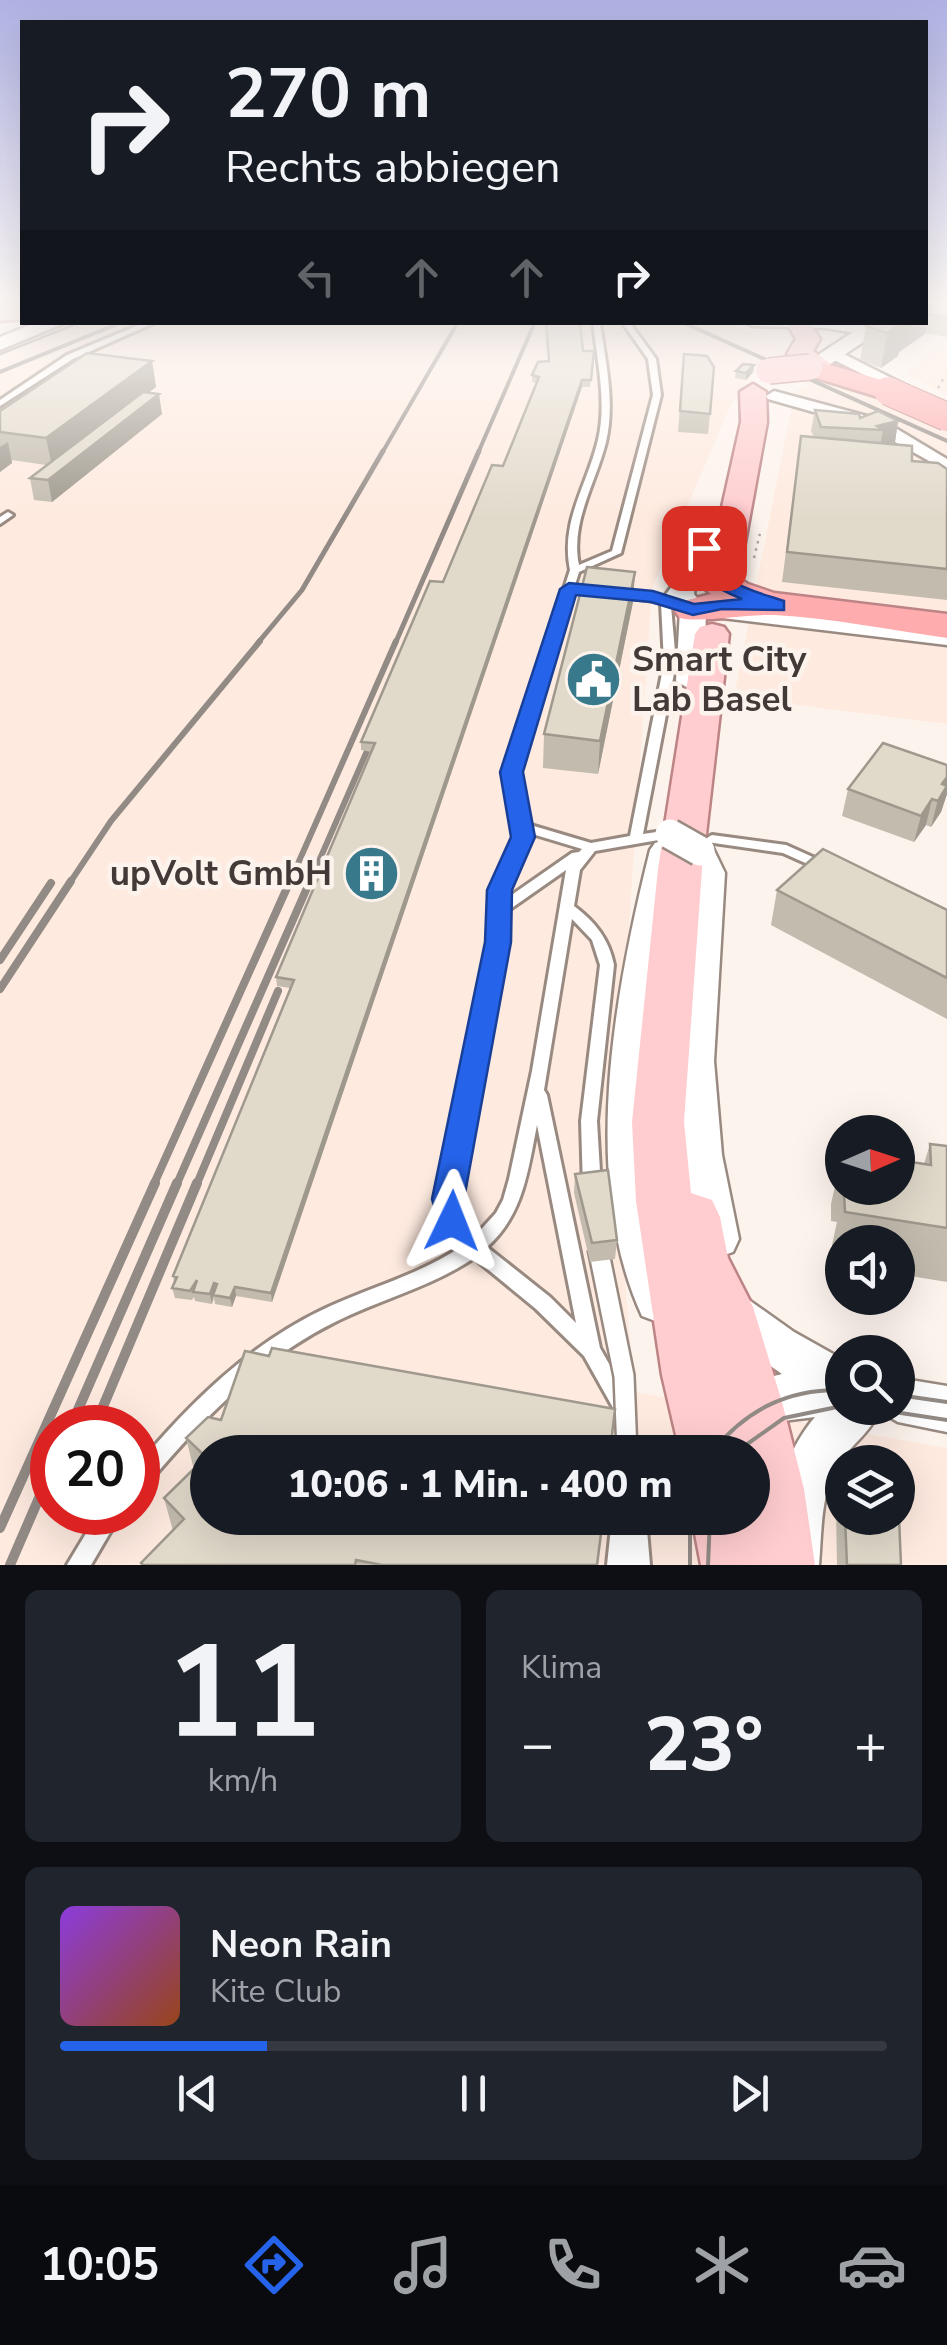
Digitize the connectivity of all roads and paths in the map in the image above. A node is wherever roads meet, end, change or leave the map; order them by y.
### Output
1 (46, 373) edge
2 (601, 373) edge
3 (654, 373) edge
4 (784, 373) edge
5 (861, 373) edge
6 (875, 373) edge
7 (944, 376) dead end
8 (771, 386) junction
9 (940, 386) dead end
10 (0, 404) edge
11 (947, 409) edge
12 (947, 418) edge
13 (947, 466) edge
14 (712, 551) junction
15 (575, 570) junction
16 (569, 589) junction
17 (586, 590) edge
18 (602, 592) edge
19 (688, 606) junction
20 (778, 606) junction
21 (947, 626) edge
22 (947, 639) edge
23 (523, 827) junction
24 (679, 840) junction
25 (591, 847) junction
26 (832, 872) edge
27 (566, 908) junction
28 (502, 910) junction
29 (538, 1084) junction
30 (472, 1246) junction
31 (704, 1310) junction
32 (591, 1350) junction
33 (825, 1373) edge
34 (825, 1395) edge
35 (915, 1403) edge
36 (947, 1409) edge
37 (840, 1425) edge
38 (720, 1426) edge
39 (628, 1435) edge
40 (628, 1435) edge
41 (160, 1453) edge
42 (97, 1535) edge
43 (621, 1535) edge
44 (637, 1535) edge
45 (730, 1535) edge
46 (78, 1565) edge
47 (618, 1565) edge
48 (640, 1565) edge
49 (736, 1565) edge
50 (780, 1565) edge
51 (794, 1565) edge

1 - 10 lane
2 - 15 lane
3 - 15 lane
4 - 8 main road
5 - 12 highway, bridge
6 - 11 street
7 - 9 path
8 - 13 street
8 - 14 main road
8 - 14 main road
14 - 19 street
14 - 20 highway
15 - 16 lane
16 - 17 lane
16 - 23 lane
18 - 19 lane
19 - 20 highway
19 - 22 street
19 - 24 street
19 - 31 main road
20 - 21 highway
23 - 25 lane
23 - 28 lane
24 - 25 lane
24 - 26 lane
24 - 31 street
24 - 38 street
25 - 27 lane
25 - 28 lane
27 - 29 lane
27 - 39 lane, bridge
28 - 30 lane
29 - 30 lane
29 - 32 lane
30 - 32 lane
30 - 41 lane
31 - 33 street
31 - 38 main road
32 - 40 lane
34 - 38 street
35 - 36 street
37 - 51 street
38 - 50 main road
42 - 46 lane
43 - 47 lane
44 - 48 lane
45 - 49 main road

